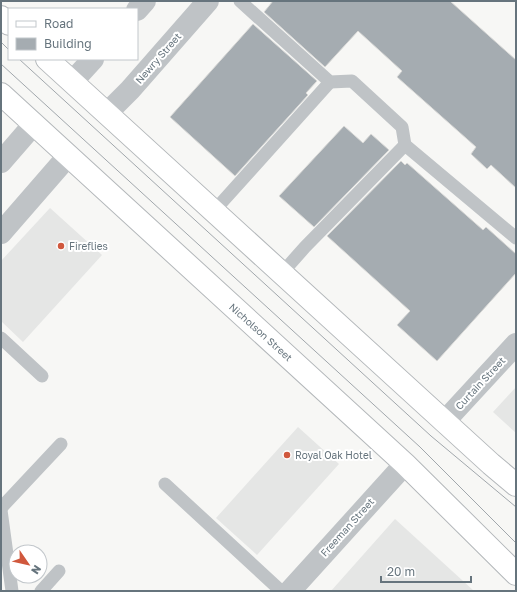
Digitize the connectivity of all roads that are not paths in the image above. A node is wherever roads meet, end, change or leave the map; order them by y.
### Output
1 (145, 1) edge
2 (208, 1) edge
3 (240, 1) edge
4 (138, 9) edge
5 (48, 60) edge
6 (92, 60) edge
7 (72, 82) junction
8 (330, 82) junction
9 (1, 94) edge
10 (107, 113) junction
11 (34, 124) junction
12 (405, 145) junction
13 (68, 156) junction
14 (1, 162) edge
15 (214, 211) junction
16 (1, 233) edge
17 (516, 238) edge
18 (282, 273) junction
19 (1, 338) edge
20 (516, 344) edge
21 (42, 376) dead end
22 (444, 422) junction
23 (61, 444) dead end
24 (404, 464) junction
25 (165, 484) dead end
26 (516, 485) edge
27 (1, 510) edge
28 (59, 571) dead end
29 (516, 574) edge
30 (12, 591) edge
31 (41, 591) edge
32 (281, 591) edge
33 (290, 591) edge

1 - 4 street
2 - 10 street, Newry Street
3 - 8 lane
5 - 7 main road
6 - 7 street
7 - 10 main road
8 - 12 lane
8 - 15 lane
9 - 11 main road, Nicholson Street
10 - 15 main road
11 - 13 main road, Nicholson Street
11 - 14 street
12 - 17 lane
12 - 18 lane
13 - 16 street
13 - 24 main road, Nicholson Street
15 - 18 main road
18 - 22 main road
19 - 21 lane
20 - 22 street, Curtain Street
22 - 26 main road
23 - 27 lane
24 - 29 main road, Nicholson Street
24 - 33 street, Freeman Street
25 - 32 lane
27 - 30 lane
28 - 31 lane

